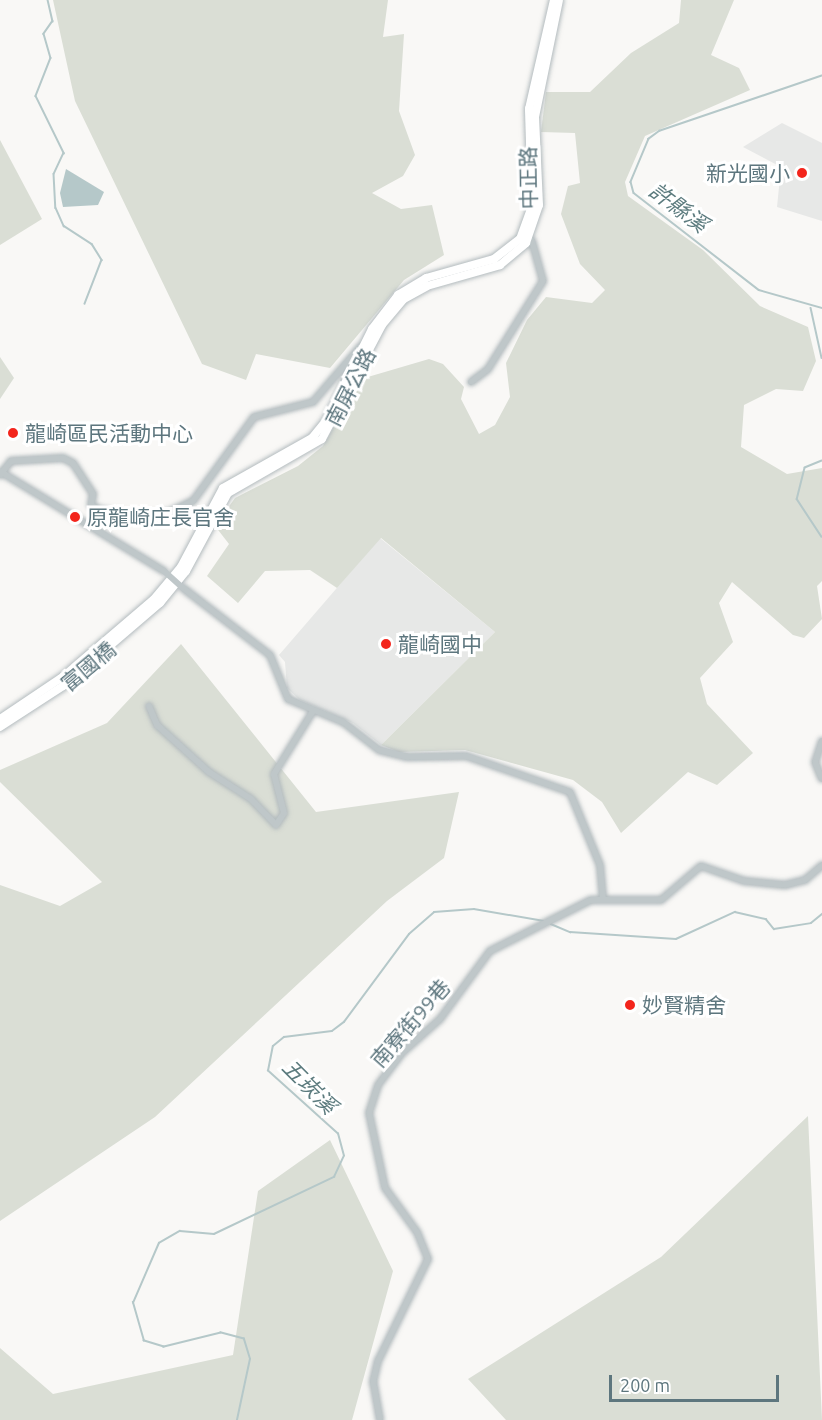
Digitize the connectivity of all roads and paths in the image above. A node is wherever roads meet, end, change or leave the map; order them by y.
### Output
1 (554, 0) edge
2 (559, 0) edge
3 (526, 236) junction
4 (382, 325) junction
5 (367, 339) junction
6 (471, 382) dead end
7 (1, 473) edge
8 (165, 591) junction
9 (149, 706) dead end
10 (313, 711) junction
11 (0, 718) edge
12 (0, 727) edge
13 (822, 741) edge
14 (822, 778) edge
15 (822, 865) edge
16 (603, 897) junction
17 (380, 1420) edge

1 - 3 main road, 中正路
2 - 3 main road, 中正路
3 - 4 main road, 中正路
3 - 5 main road, 中正路
3 - 6 street
4 - 5 street
4 - 8 main road, 南屏公路
5 - 7 street
5 - 8 main road, 南屏公路
7 - 10 street, bridge
8 - 11 main road, 富國橋
8 - 12 main road, 富國橋
9 - 10 street
10 - 16 street
13 - 14 street
15 - 16 street
16 - 17 street, 南寮街99巷

